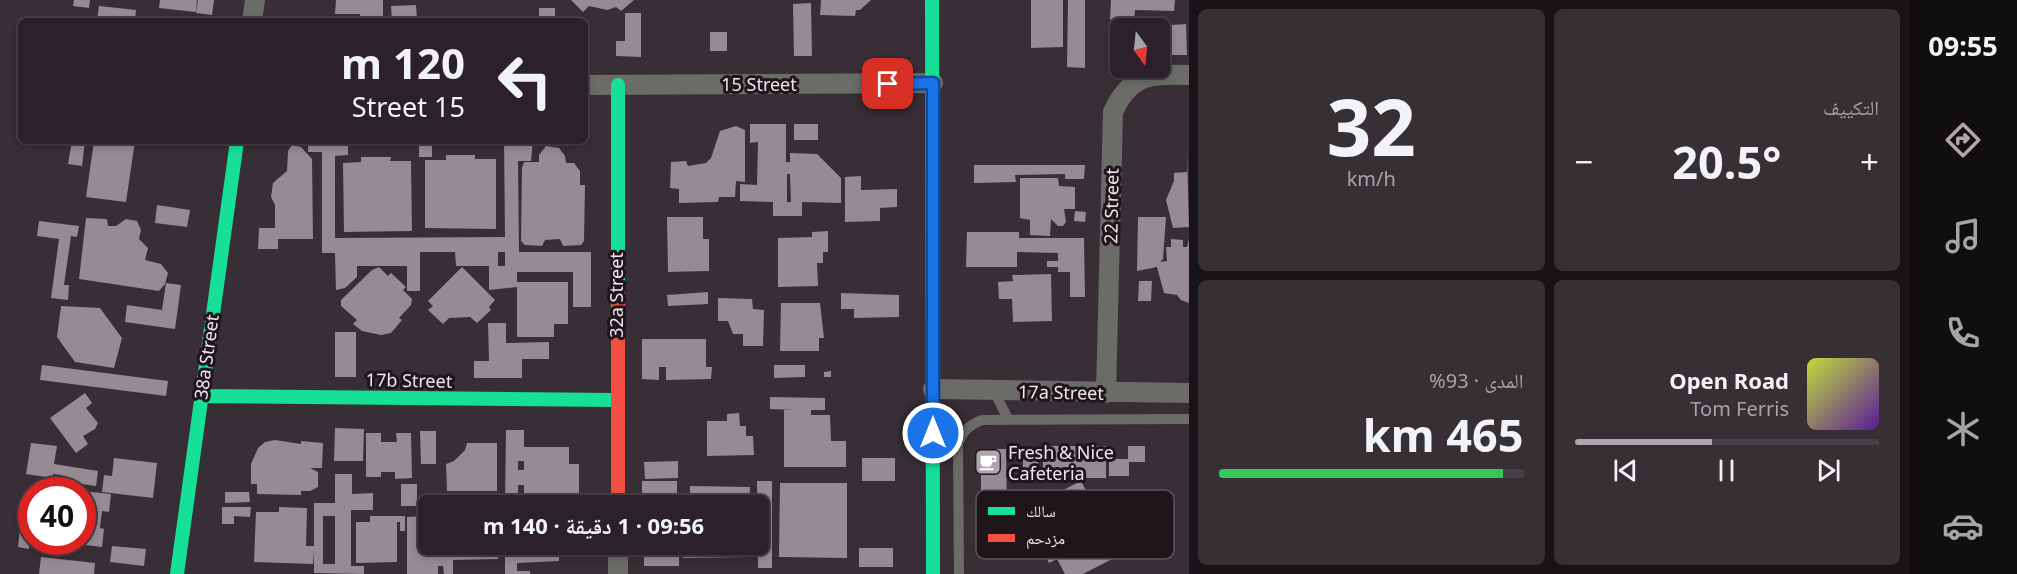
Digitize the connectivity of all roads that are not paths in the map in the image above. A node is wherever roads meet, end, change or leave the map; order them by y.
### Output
1 (255, 0) edge
2 (932, 0) edge
3 (252, 18) edge
4 (1189, 75) edge
5 (933, 83) junction
6 (588, 84) edge
7 (618, 85) junction
8 (237, 144) edge
9 (933, 389) junction
10 (994, 391) junction
11 (1106, 393) junction
12 (1189, 393) edge
13 (200, 396) junction
14 (616, 400) junction
15 (1008, 419) junction
16 (1189, 419) edge
17 (618, 495) edge
18 (946, 502) junction
19 (618, 555) edge
20 (177, 574) edge
21 (618, 574) edge
22 (933, 574) edge
23 (959, 574) edge

1 - 3 street
2 - 5 street
4 - 11 street, 22 Street
5 - 7 street, 15 Street
5 - 9 street
6 - 7 street, 15 Street
7 - 14 street, 32a Street
8 - 13 street, 38a Street
9 - 10 street, 17a Street
9 - 18 street
10 - 11 street, 17a Street
10 - 15 lane
11 - 12 street, 17a Street
13 - 14 street, 17b Street
13 - 20 street, 38a Street
14 - 17 street, 32a Street
15 - 16 lane
15 - 18 lane
18 - 22 street
18 - 23 lane
19 - 21 street

